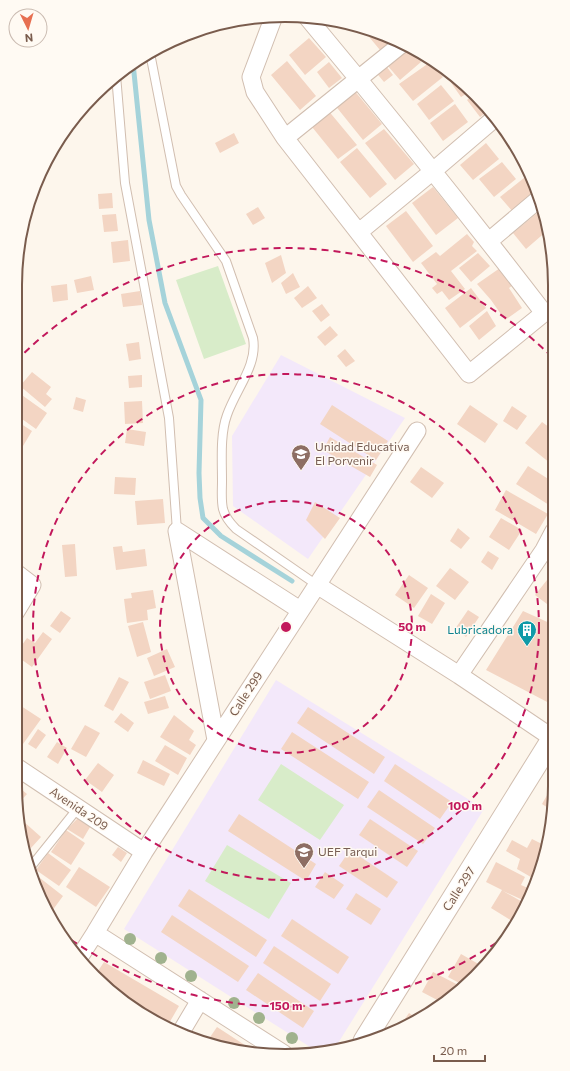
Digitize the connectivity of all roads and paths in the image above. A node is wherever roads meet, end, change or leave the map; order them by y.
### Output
1 (271, 23) edge
2 (313, 24) edge
3 (398, 47) edge
4 (151, 59) edge
5 (359, 79) junction
6 (117, 83) edge
7 (491, 121) edge
8 (285, 138) junction
9 (433, 171) junction
10 (535, 202) edge
11 (359, 232) junction
12 (489, 241) junction
13 (417, 431) dead end
14 (177, 531) junction
15 (548, 542) edge
16 (22, 577) edge
17 (317, 586) junction
18 (22, 601) edge
19 (300, 610) junction
20 (459, 675) junction
21 (548, 734) edge
22 (216, 740) junction
23 (548, 748) edge
24 (22, 771) edge
25 (78, 808) junction
26 (144, 852) junction
27 (34, 863) edge
28 (95, 933) junction
29 (82, 953) edge
30 (200, 1000) junction
31 (184, 1029) edge
32 (367, 1036) edge
33 (275, 1048) edge

1 - 8 street
2 - 5 street
3 - 5 street
4 - 17 lane
5 - 8 street
5 - 9 street
6 - 14 lane
7 - 9 street
8 - 11 street
9 - 11 street
9 - 12 street
10 - 12 street
11 - 12 street
13 - 17 street, Calle 299
14 - 19 street
14 - 22 street
15 - 20 street
16 - 18 street
17 - 19 street, Calle 299
17 - 20 street
19 - 22 street, Calle 299
20 - 21 street
22 - 26 street, Calle 299
23 - 32 street, Calle 297
24 - 25 street, Avenida 209
25 - 26 street, Avenida 209
25 - 27 lane
26 - 28 street, Calle 299
28 - 29 street, Calle 299
28 - 30 street
30 - 31 street
30 - 33 street

